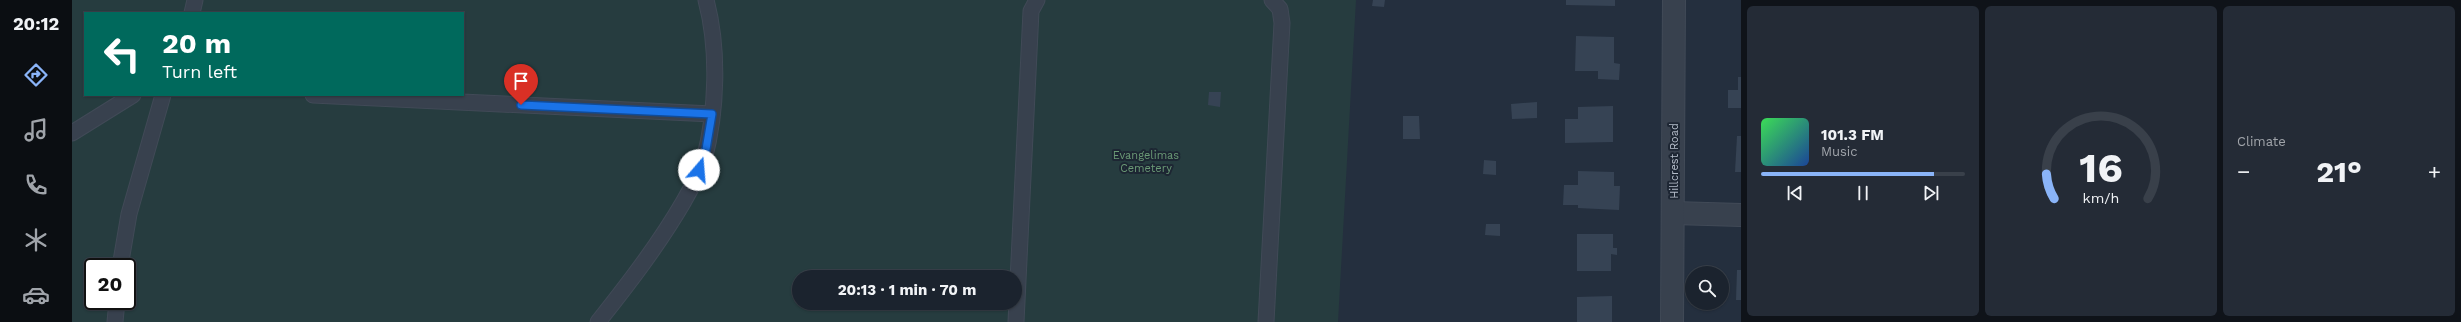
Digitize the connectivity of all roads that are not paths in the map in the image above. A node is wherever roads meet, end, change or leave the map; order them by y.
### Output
1 (195, 0) edge
2 (706, 0) edge
3 (1037, 0) edge
4 (1272, 0) edge
5 (1674, 0) edge
6 (192, 12) edge
7 (131, 96) edge
8 (163, 96) edge
9 (335, 96) edge
10 (712, 114) junction
11 (72, 133) edge
12 (1674, 213) junction
13 (1741, 215) edge
14 (122, 258) edge
15 (116, 310) edge
16 (115, 322) edge
17 (598, 322) edge
18 (1016, 322) edge
19 (1266, 322) edge
20 (1672, 322) edge

1 - 6 lane
2 - 10 lane
3 - 18 lane
4 - 19 lane
5 - 12 street, Hillcrest Road
7 - 11 lane
8 - 14 lane
9 - 10 lane
10 - 17 lane
12 - 13 street
12 - 20 street, Hillcrest Road
15 - 16 lane

